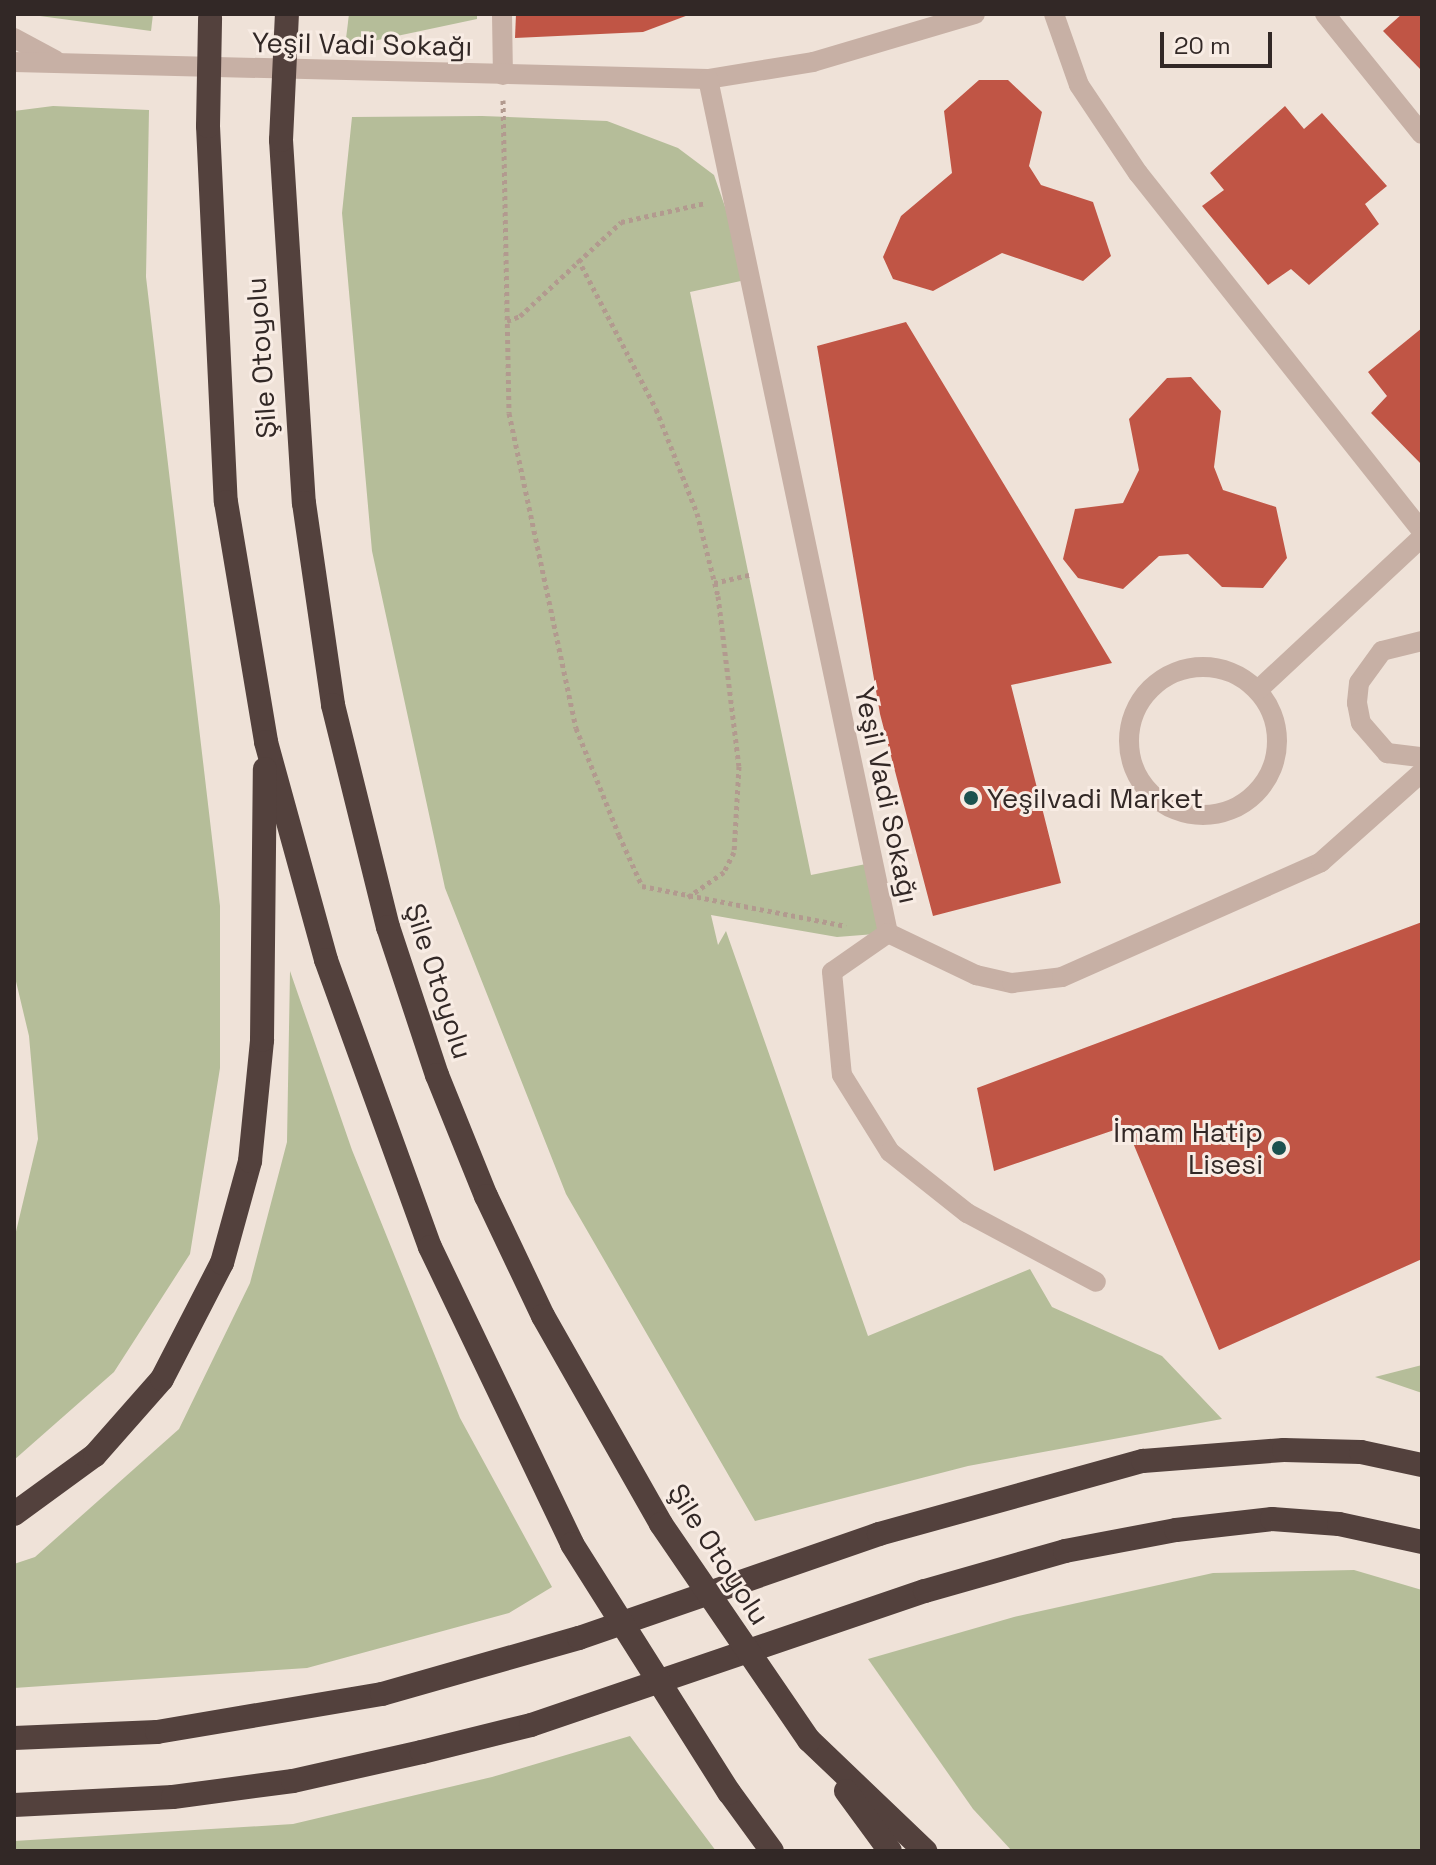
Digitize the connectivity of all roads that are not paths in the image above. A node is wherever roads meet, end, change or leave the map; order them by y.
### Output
1 (287, 14) edge
2 (502, 14) edge
3 (975, 14) edge
4 (1054, 14) edge
5 (1325, 14) edge
6 (210, 16) edge
7 (14, 38) edge
8 (58, 62) junction
9 (19, 65) edge
10 (503, 75) junction
11 (708, 79) junction
12 (1422, 134) edge
13 (1422, 531) edge
14 (1422, 537) edge
15 (1422, 641) edge
16 (1258, 690) junction
17 (266, 742) junction
18 (1422, 757) edge
19 (1422, 772) edge
20 (888, 933) junction
21 (1096, 1282) dead end
22 (1422, 1465) edge
23 (14, 1514) edge
24 (1422, 1542) edge
25 (14, 1738) edge
26 (809, 1740) junction
27 (14, 1805) edge
28 (772, 1851) edge
29 (890, 1851) edge
30 (925, 1851) edge

1 - 26 highway, Şile Otoyolu, bridge
2 - 10 street
3 - 11 street, Yeşil Vadi Sokağı
4 - 13 street
5 - 12 street
6 - 17 highway, Şile Otoyolu, bridge
7 - 8 street
8 - 9 street, Yeşil Vadi Sokağı
8 - 10 street, Yeşil Vadi Sokağı
10 - 11 street, Yeşil Vadi Sokağı
11 - 20 street, Yeşil Vadi Sokağı
14 - 16 street
15 - 18 street
16 - 16 street
17 - 23 highway
17 - 28 highway, Şile Otoyolu, bridge
19 - 20 street, Yeşil Vadi Sokağı
20 - 21 street
22 - 25 highway
24 - 27 highway
26 - 29 highway, Şile Otoyolu
26 - 30 highway

